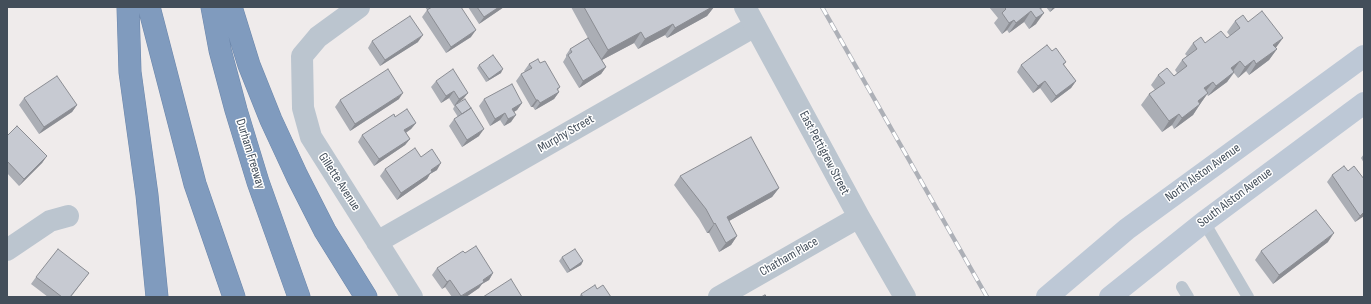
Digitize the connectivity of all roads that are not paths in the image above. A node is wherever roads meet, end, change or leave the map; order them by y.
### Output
1 (128, 7) edge
2 (149, 7) edge
3 (212, 7) edge
4 (232, 7) edge
5 (359, 7) edge
6 (745, 7) edge
7 (755, 26) junction
8 (1364, 56) edge
9 (1364, 103) edge
10 (68, 216) dead end
11 (858, 217) junction
12 (1204, 222) junction
13 (377, 242) junction
14 (7, 250) edge
15 (157, 297) edge
16 (234, 297) edge
17 (299, 297) edge
18 (366, 297) edge
19 (412, 297) edge
20 (719, 297) edge
21 (905, 297) edge
22 (1047, 297) edge
23 (1110, 297) edge
24 (1248, 297) edge

1 - 15 highway
2 - 16 highway
3 - 17 highway, Durham Freeway
4 - 18 highway
5 - 13 street, Gillette Avenue
6 - 7 street, East Pettigrew Street
7 - 11 street, East Pettigrew Street
7 - 13 street, Murphy Street
8 - 22 main road, North Alston Avenue
9 - 12 main road, South Alston Avenue
10 - 14 street
11 - 20 street, Chatham Place
11 - 21 street, East Pettigrew Street
12 - 23 main road, South Alston Avenue
12 - 24 lane
13 - 19 street, Gillette Avenue

